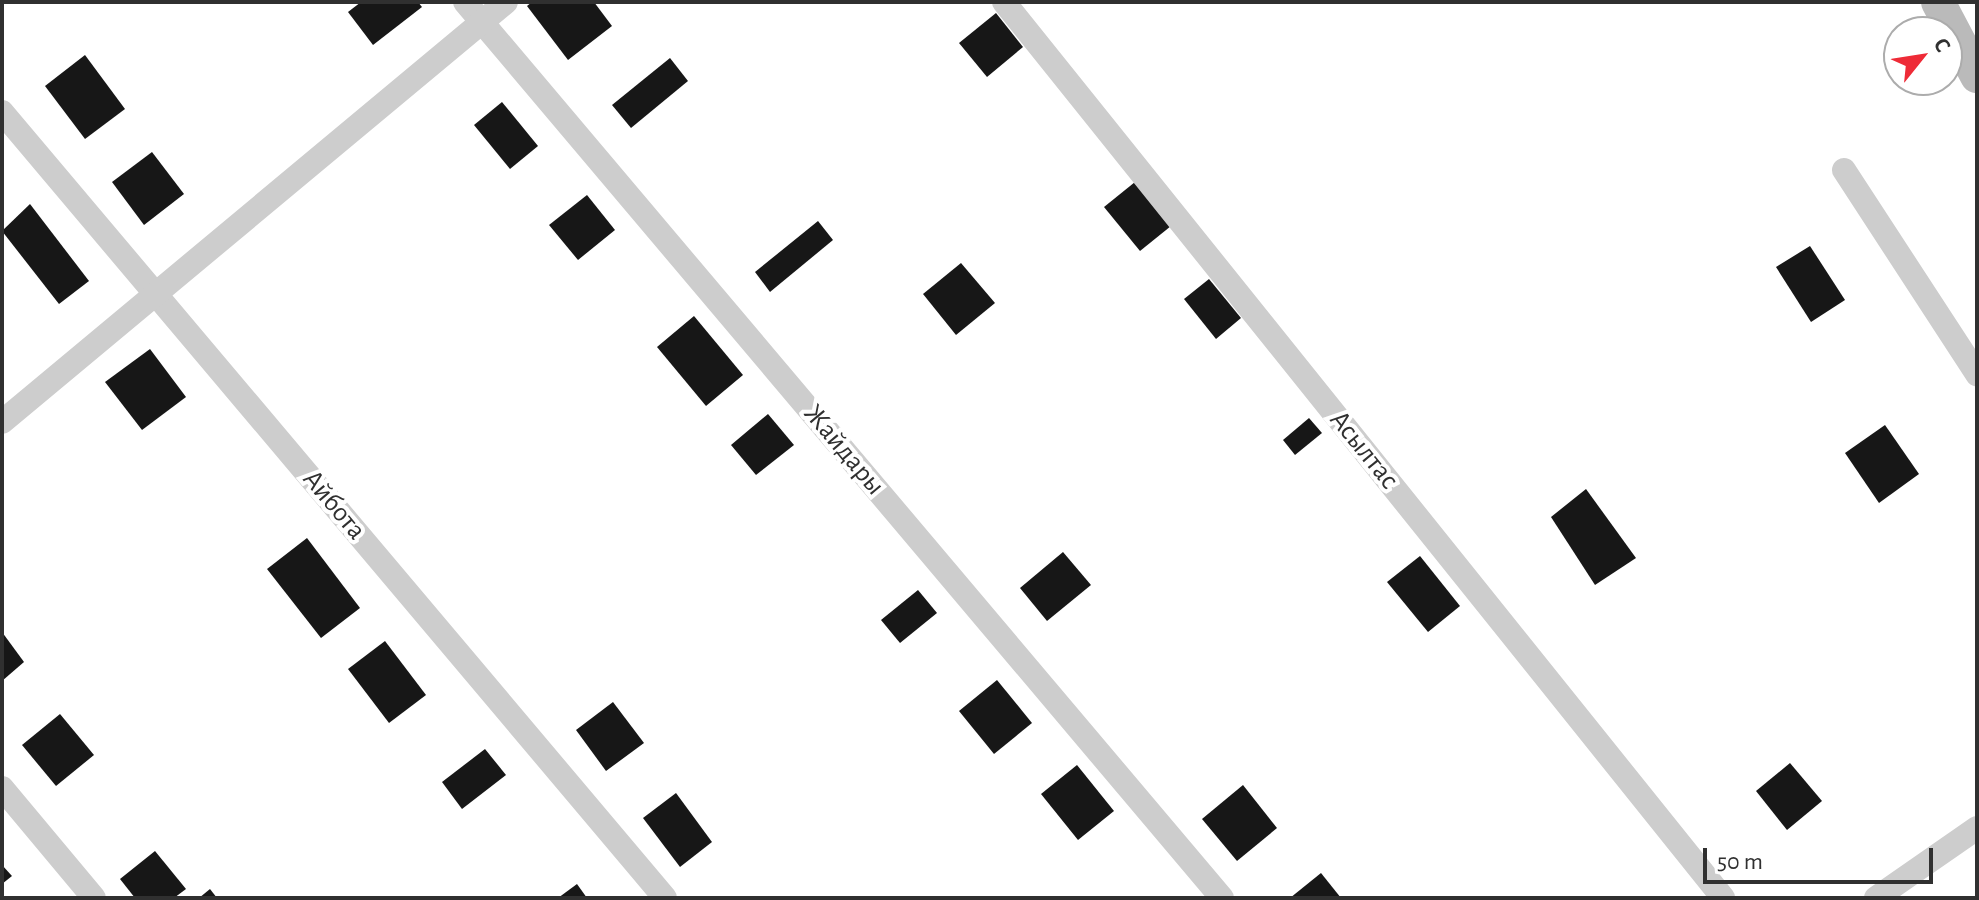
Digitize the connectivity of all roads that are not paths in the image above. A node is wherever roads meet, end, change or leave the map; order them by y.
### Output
1 (465, 2) edge
2 (506, 2) edge
3 (1004, 2) edge
4 (1938, 2) edge
5 (482, 22) junction
6 (1977, 76) edge
7 (2, 112) edge
8 (1844, 170) dead end
9 (156, 294) junction
10 (1977, 374) edge
11 (2, 422) edge
12 (2, 788) edge
13 (1977, 828) edge
14 (94, 898) edge
15 (665, 898) edge
16 (1222, 898) edge
17 (1723, 898) edge
18 (1876, 898) edge

1 - 5 street, Жайдары
2 - 5 street
3 - 17 street, Асылтас
4 - 6 main road
5 - 9 street
5 - 16 street, Жайдары
7 - 9 street, Айбота
8 - 10 street
9 - 11 street
9 - 15 street, Айбота
12 - 14 street
13 - 18 street

